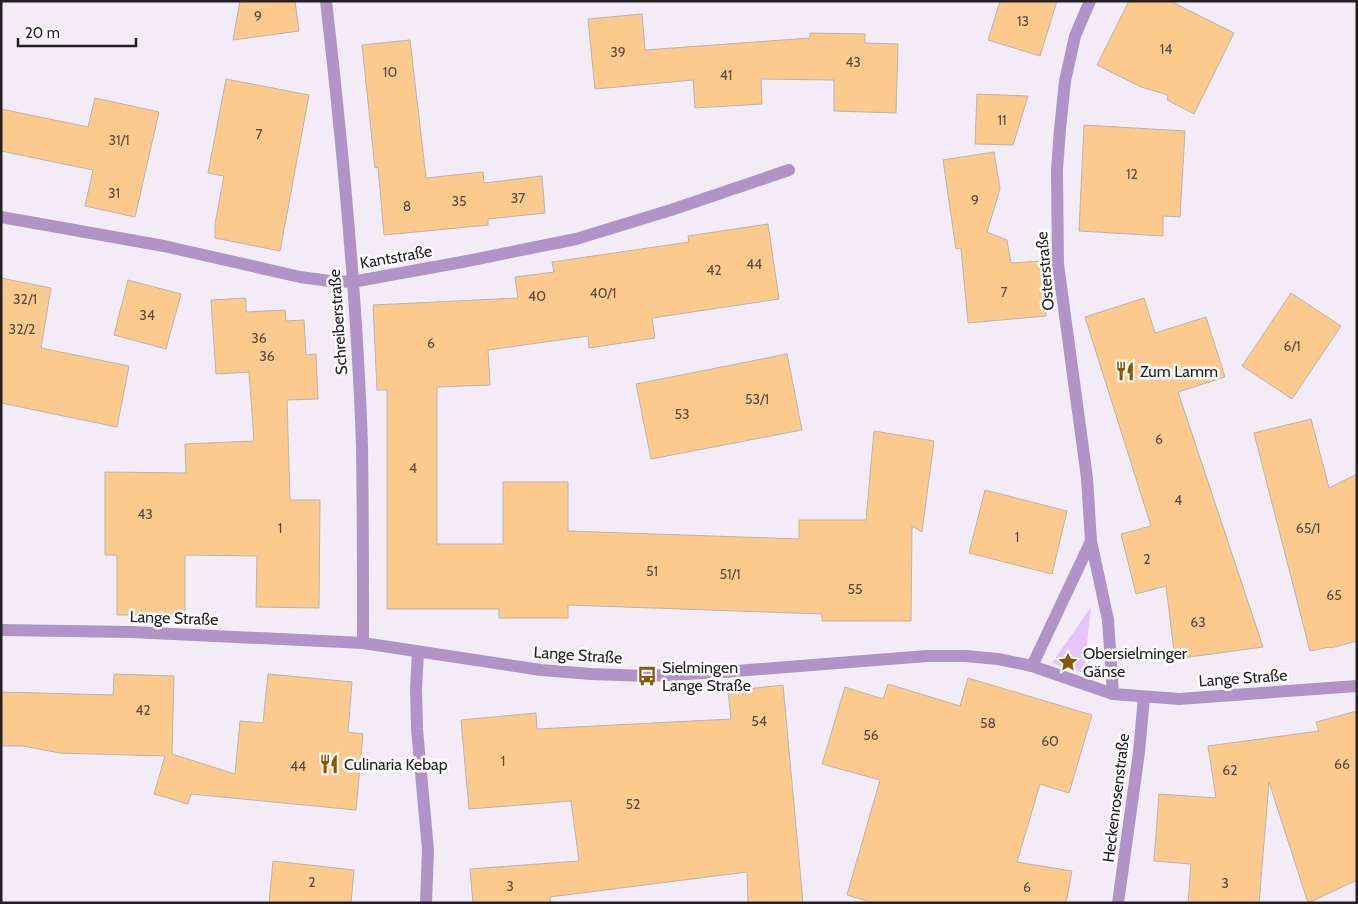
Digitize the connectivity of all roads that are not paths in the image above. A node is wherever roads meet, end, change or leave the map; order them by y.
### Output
1 (326, 1) edge
2 (1090, 1) edge
3 (790, 170) dead end
4 (1, 217) edge
5 (352, 282) junction
6 (1091, 541) junction
7 (1, 630) edge
8 (363, 643) junction
9 (418, 652) junction
10 (1032, 666) junction
11 (1357, 686) edge
12 (1113, 694) junction
13 (1144, 697) junction
14 (426, 903) edge
15 (1118, 903) edge

1 - 5 street, Schreiberstraße
2 - 6 street, Osterstraße
3 - 5 street, Kantstraße
4 - 5 street, Kantstraße
5 - 8 street, Schreiberstraße
6 - 10 street, Osterstraße
6 - 12 street, Osterstraße
7 - 8 street, Lange Straße
8 - 9 street, Lange Straße
9 - 10 street, Lange Straße
9 - 14 street
10 - 12 street, Lange Straße
11 - 13 street, Lange Straße
12 - 13 street, Lange Straße
13 - 15 street, Heckenrosenstraße

